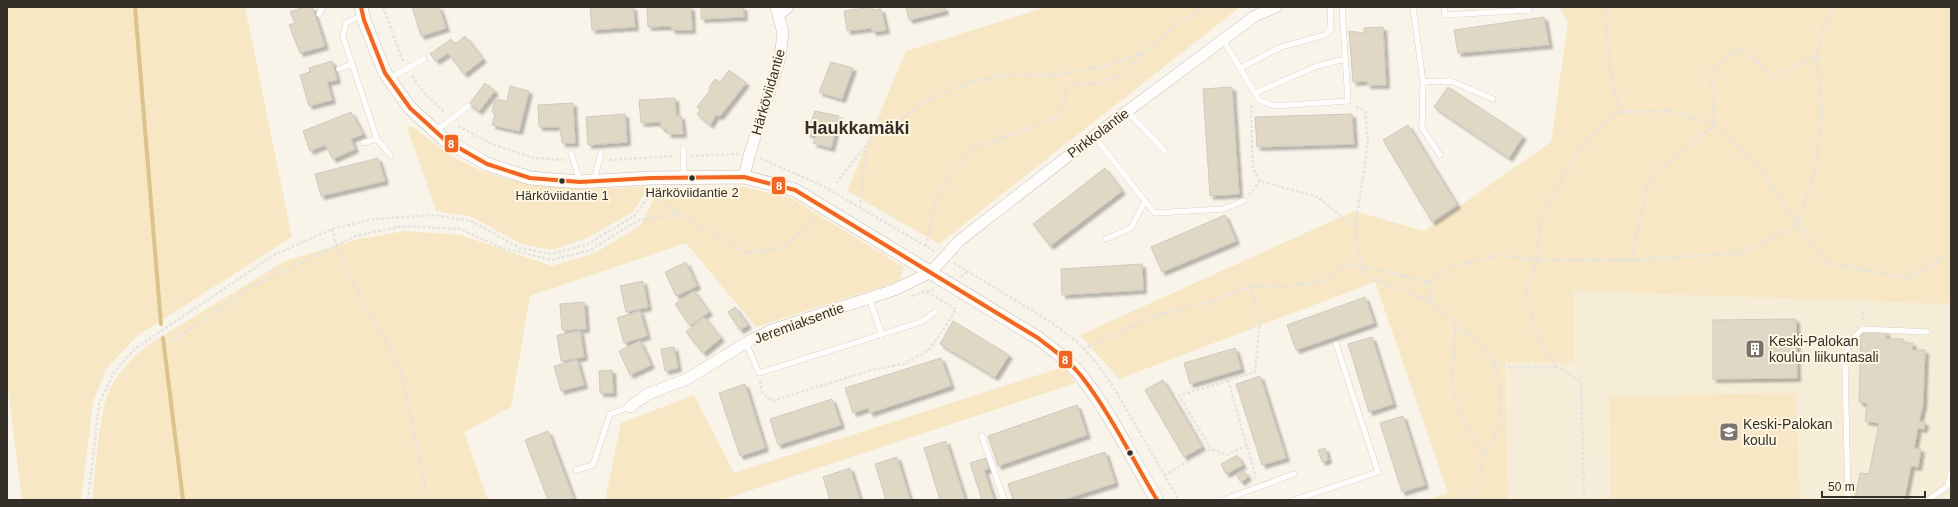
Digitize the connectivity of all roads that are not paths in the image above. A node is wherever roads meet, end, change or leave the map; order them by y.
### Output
1 (324, 7) edge
2 (788, 7) edge
3 (1276, 7) edge
4 (1330, 7) edge
5 (1342, 7) edge
6 (1412, 7) edge
7 (1444, 7) edge
8 (1529, 10) dead end
9 (362, 11) edge
10 (777, 11) edge
11 (319, 14) dead end
12 (1223, 40) junction
13 (424, 59) dead end
14 (1345, 59) junction
15 (352, 64) junction
16 (1240, 68) junction
17 (339, 69) dead end
18 (389, 78) junction
19 (1423, 82) junction
20 (1255, 93) junction
21 (1493, 100) dead end
22 (468, 106) dead end
23 (1127, 111) junction
24 (436, 131) junction
25 (1094, 136) junction
26 (377, 139) junction
27 (363, 143) dead end
28 (682, 148) dead end
29 (1165, 151) dead end
30 (571, 153) dead end
31 (601, 153) dead end
32 (1440, 155) dead end
33 (391, 156) dead end
34 (744, 177) junction
35 (684, 178) junction
36 (594, 181) junction
37 (580, 182) junction
38 (1145, 201) junction
39 (1244, 201) road end
40 (1106, 239) dead end
41 (931, 272) junction
42 (869, 298) junction
43 (935, 312) dead end
44 (1927, 332) dead end
45 (882, 335) junction
46 (746, 343) junction
47 (1336, 344) dead end
48 (630, 407) joint
49 (982, 436) dead end
50 (576, 470) dead end
51 (1951, 471) edge
52 (1294, 474) dead end
53 (1004, 500) edge
54 (1157, 500) edge
55 (1223, 500) edge
56 (1294, 500) edge
57 (1848, 500) edge
58 (1928, 500) edge

1 - 11 lane
2 - 10 street
3 - 12 street, Pirkkolantie
4 - 16 lane
5 - 14 lane
6 - 19 lane
7 - 8 lane
9 - 15 lane
9 - 18 street
10 - 34 street, Härköviidantie
12 - 16 lane
12 - 23 street, Pirkkolantie
13 - 18 lane
14 - 20 lane
14 - 20 lane
15 - 17 lane
15 - 26 lane
16 - 20 lane
18 - 24 street
19 - 21 lane
19 - 32 lane
22 - 24 lane
23 - 25 street, Pirkkolantie
23 - 29 lane
24 - 37 street
25 - 38 lane
25 - 41 street, Pirkkolantie
26 - 27 lane
26 - 33 lane
28 - 35 lane
30 - 37 lane
31 - 36 lane
34 - 35 street
34 - 41 street
35 - 36 street
36 - 37 street
38 - 39 lane
38 - 40 lane
41 - 42 street, Jeremiaksentie
41 - 54 street
42 - 45 lane
42 - 46 street, Jeremiaksentie
43 - 45 lane
44 - 57 lane
45 - 46 lane
46 - 48 street, Jeremiaksentie
47 - 56 lane
48 - 50 lane
49 - 53 lane
51 - 58 lane
52 - 55 lane

